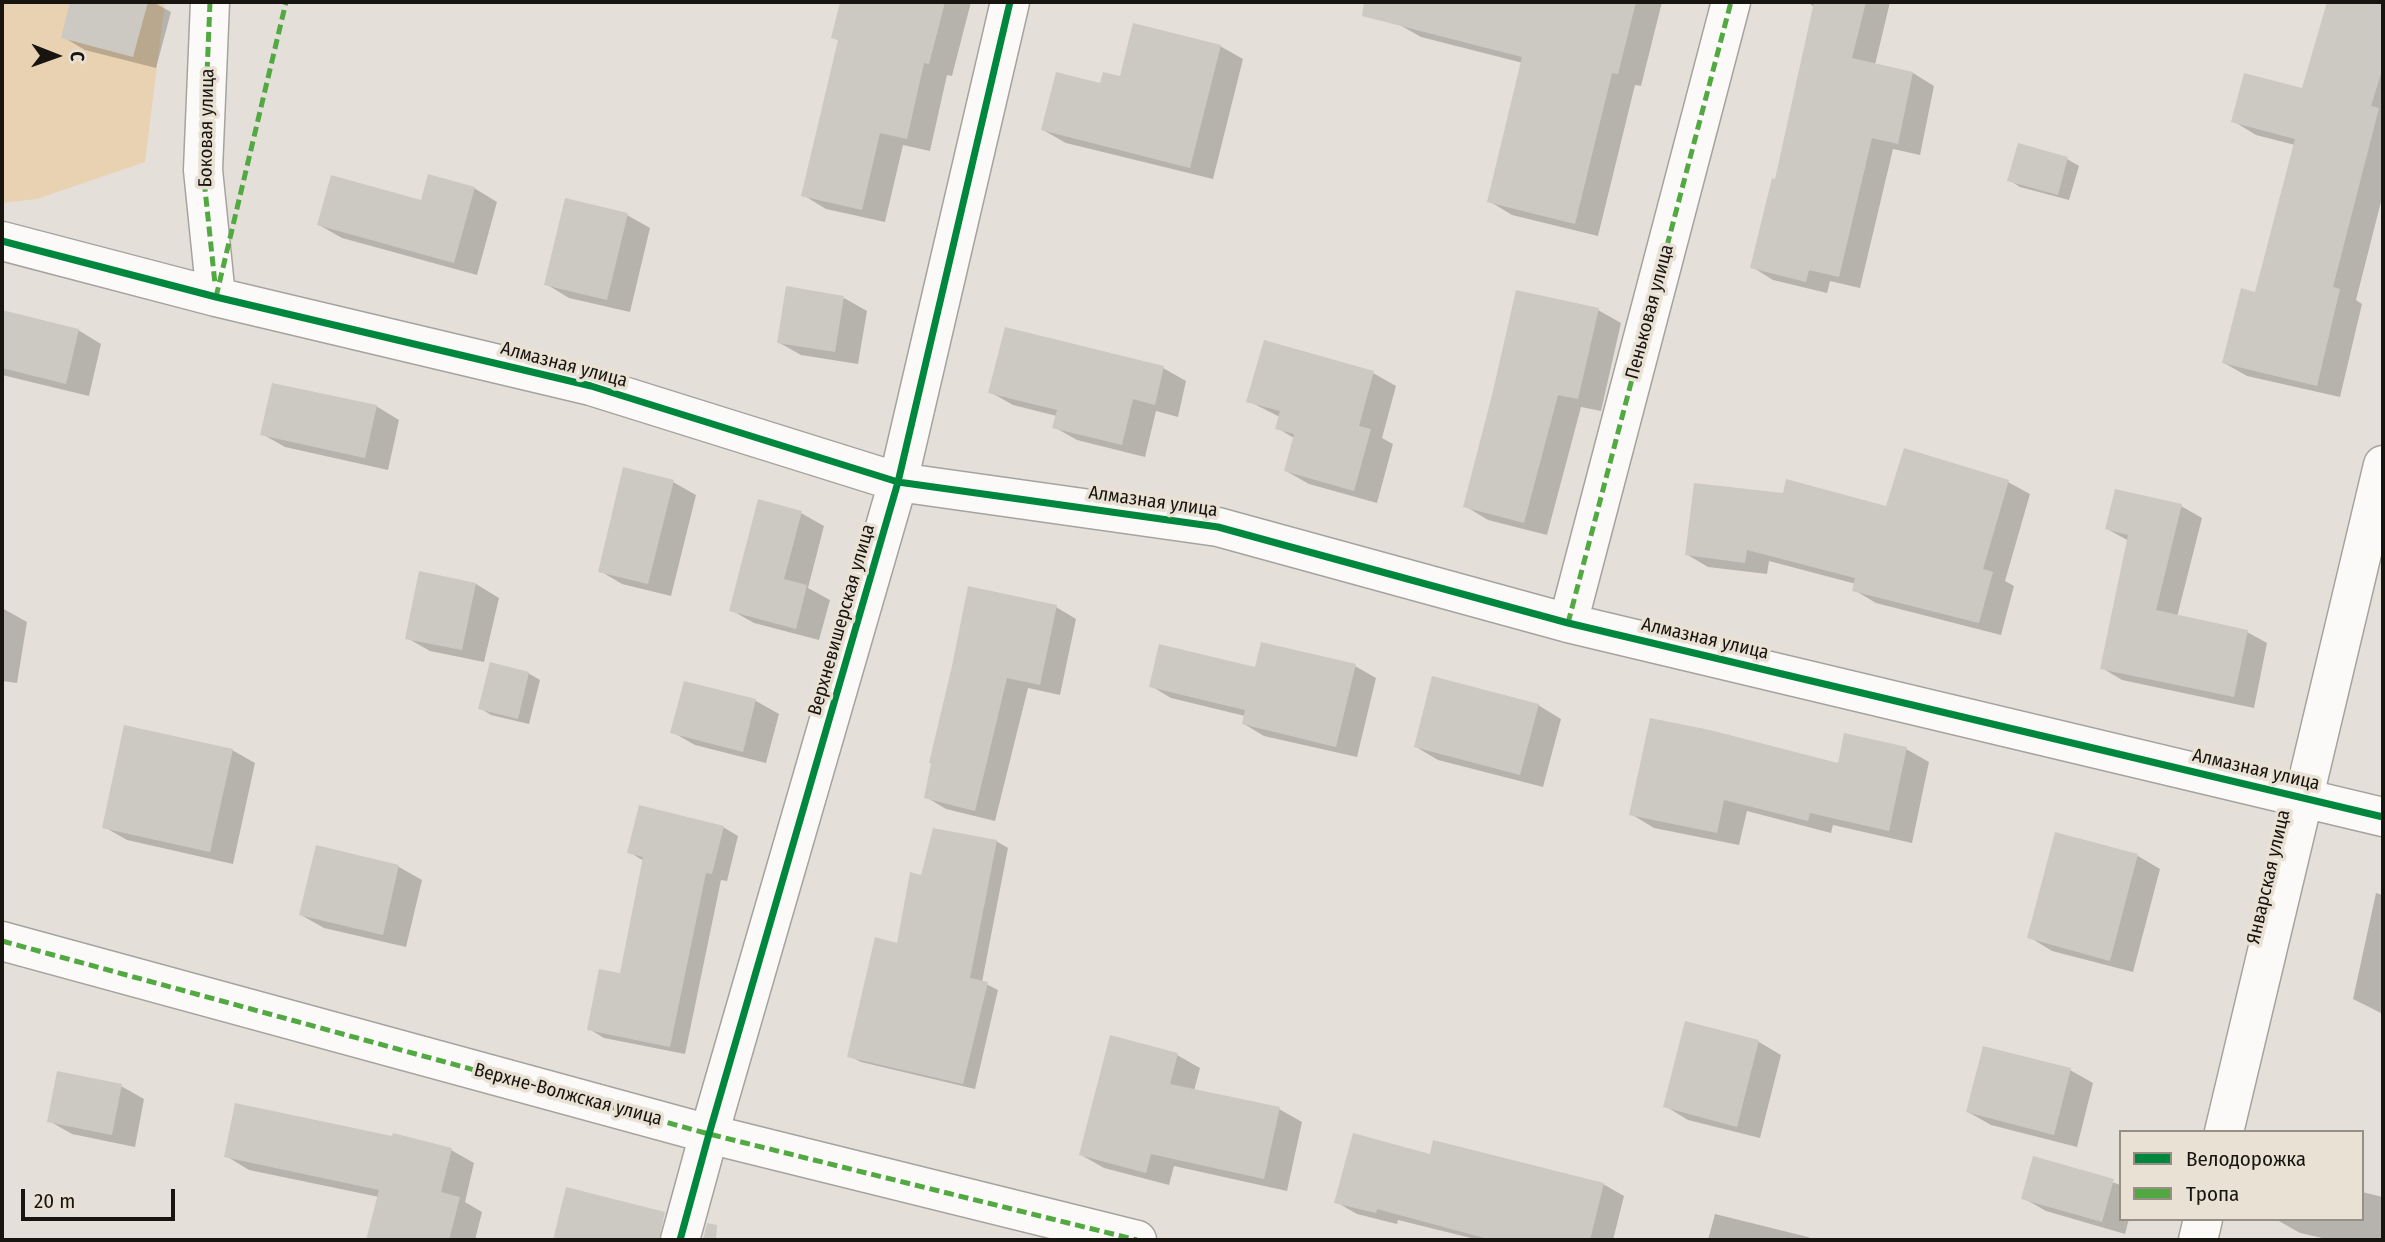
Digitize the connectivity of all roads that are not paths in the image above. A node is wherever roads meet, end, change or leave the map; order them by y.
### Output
1 (210, 2) edge
2 (1010, 2) edge
3 (1731, 2) edge
4 (2, 241) edge
5 (216, 297) junction
6 (2383, 465) edge
7 (898, 482) junction
8 (1568, 623) junction
9 (2304, 797) junction
10 (2383, 817) edge
11 (2, 941) edge
12 (2224, 1130) edge
13 (709, 1134) junction
14 (2203, 1221) edge
15 (680, 1240) edge
16 (1137, 1240) edge
17 (2198, 1240) edge

1 - 5 street, Боковая улица
2 - 7 street, Верхневишерская улица
3 - 8 street, Пеньковая улица
4 - 5 street, Алмазная улица
5 - 7 street, Алмазная улица
6 - 9 street, Январская улица
7 - 8 street, Алмазная улица
7 - 13 street, Верхневишерская улица
8 - 9 street, Алмазная улица
9 - 10 street, Алмазная улица
9 - 12 street, Январская улица
11 - 13 street, Верхне-Волжская улица
13 - 15 street, Верхневишерская улица
13 - 16 street, Верхне-Волжская улица
14 - 17 street

